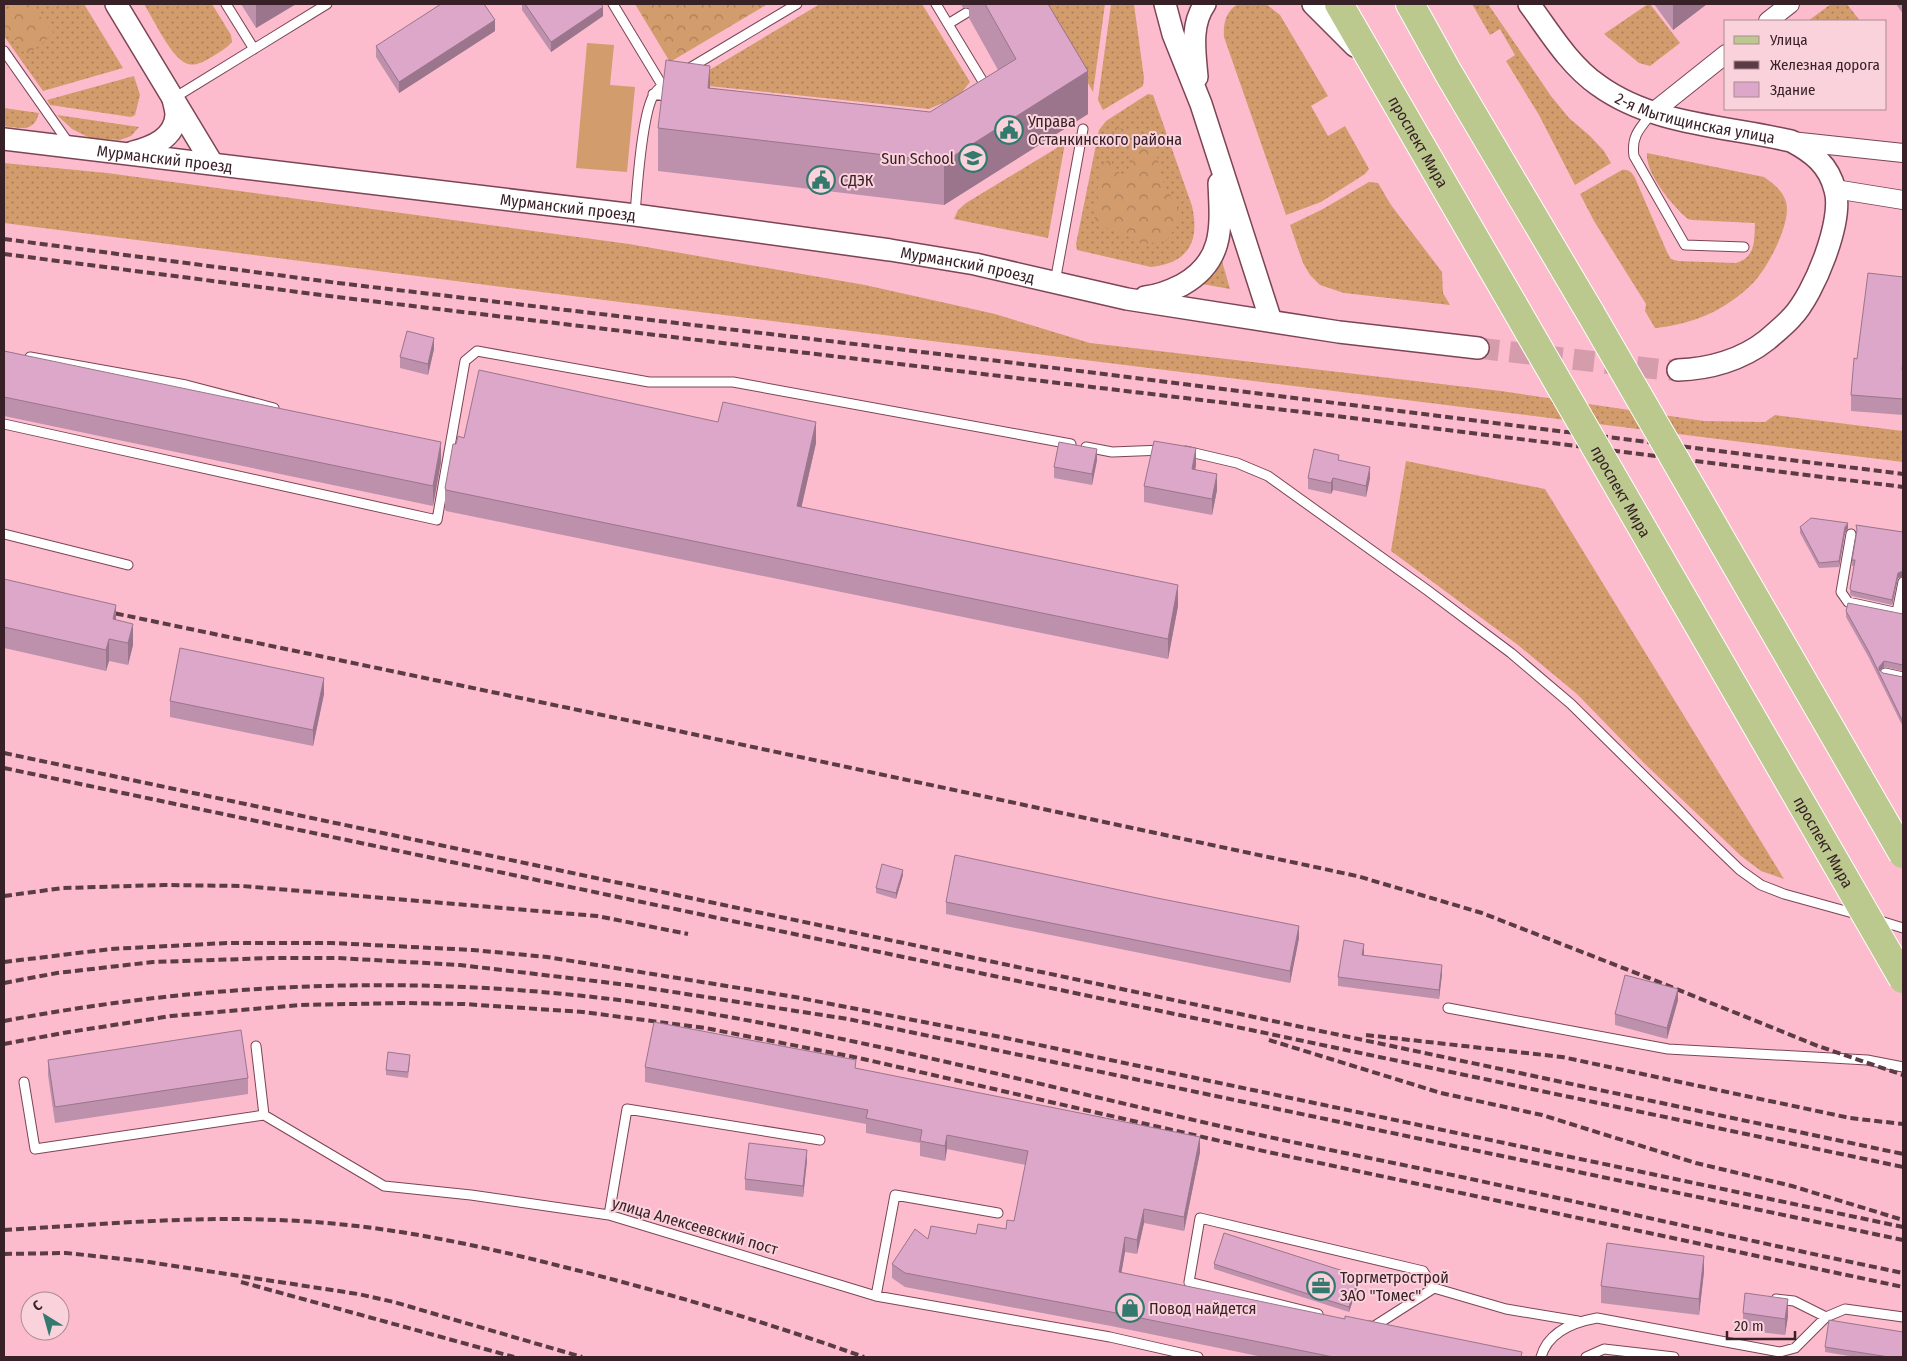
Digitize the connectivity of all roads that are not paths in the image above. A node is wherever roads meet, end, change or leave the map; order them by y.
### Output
1 (116, 4) edge
2 (226, 4) edge
3 (327, 4) edge
4 (613, 4) edge
5 (798, 4) edge
6 (936, 4) edge
7 (1165, 4) edge
8 (1205, 4) edge
9 (1313, 4) edge
10 (1339, 4) edge
11 (1410, 4) edge
12 (1529, 4) edge
13 (1790, 4) edge
14 (966, 13) dead end
15 (1769, 20) edge
16 (948, 24) junction
17 (254, 49) junction
18 (4, 51) edge
19 (1724, 56) edge
20 (1377, 71) junction
21 (662, 85) junction
22 (653, 94) junction
23 (683, 98) edge
24 (984, 98) edge
25 (173, 99) junction
26 (1201, 104) junction
27 (1652, 112) junction
28 (1083, 129) dead end
29 (4, 139) edge
30 (1790, 141) junction
31 (70, 146) junction
32 (130, 153) junction
33 (1903, 153) edge
34 (1218, 156) junction
35 (212, 163) junction
36 (1835, 189) junction
37 (1903, 200) edge
38 (634, 215) junction
39 (1744, 247) dead end
40 (1055, 282) junction
41 (1127, 299) junction
42 (1271, 321) junction
43 (1478, 348) tunnel mouth
44 (23, 356) edge
45 (1678, 370) tunnel mouth
46 (280, 410) edge
47 (4, 424) edge
48 (4, 534) edge
49 (1851, 534) dead end
50 (128, 564) dead end
51 (1903, 582) edge
52 (1900, 613) edge
53 (1885, 673) edge
54 (1903, 677) edge
55 (1903, 854) edge
56 (1903, 928) edge
57 (1903, 979) edge
58 (1448, 1008) dead end
59 (256, 1046) dead end
60 (1903, 1067) edge
61 (24, 1082) dead end
62 (264, 1115) junction
63 (820, 1140) dead end
64 (998, 1213) dead end
65 (609, 1215) junction
66 (1434, 1288) junction
67 (876, 1296) junction
68 (1768, 1298) edge
69 (1325, 1315) edge
70 (1826, 1317) junction
71 (1903, 1317) edge
72 (1578, 1322) junction
73 (1364, 1325) edge
74 (1198, 1357) edge
75 (1540, 1357) edge
76 (1586, 1357) edge
77 (1674, 1357) edge

1 - 25 street
2 - 17 lane
3 - 17 lane
4 - 21 lane
5 - 21 lane
6 - 16 lane
7 - 26 street
8 - 26 street
9 - 20 street
10 - 20 main road, проспект Мира
11 - 55 main road, bridge
12 - 27 street, 2-я Мытищинская улица
13 - 15 street
14 - 16 lane
16 - 24 lane
17 - 25 lane
18 - 31 lane
19 - 27 street
20 - 57 main road, проспект Мира, bridge
21 - 22 lane
22 - 23 lane
22 - 38 lane
25 - 32 street
25 - 35 street
26 - 34 street
27 - 30 street, 2-я Мытищинская улица
27 - 39 lane
28 - 40 lane
29 - 31 street, Мурманский проезд
30 - 33 street, 2-я Мытищинская улица
30 - 36 street
31 - 32 street, Мурманский проезд
32 - 35 street, Мурманский проезд
34 - 41 street
34 - 42 street
35 - 38 street, Мурманский проезд
36 - 37 street
36 - 45 street
38 - 40 street, Мурманский проезд
40 - 41 street, Мурманский проезд
41 - 42 street
42 - 43 street
44 - 46 lane
47 - 56 lane
48 - 50 lane
49 - 52 lane
51 - 52 lane
53 - 54 lane
58 - 60 lane
59 - 62 lane
61 - 62 lane
62 - 65 lane, улица Алексеевский пост
63 - 65 lane
64 - 67 lane
65 - 67 lane, улица Алексеевский пост
66 - 69 lane
66 - 72 lane
66 - 73 lane
67 - 74 lane, улица Алексеевский пост
68 - 70 lane
70 - 71 lane
70 - 72 lane
72 - 75 lane
76 - 77 lane

